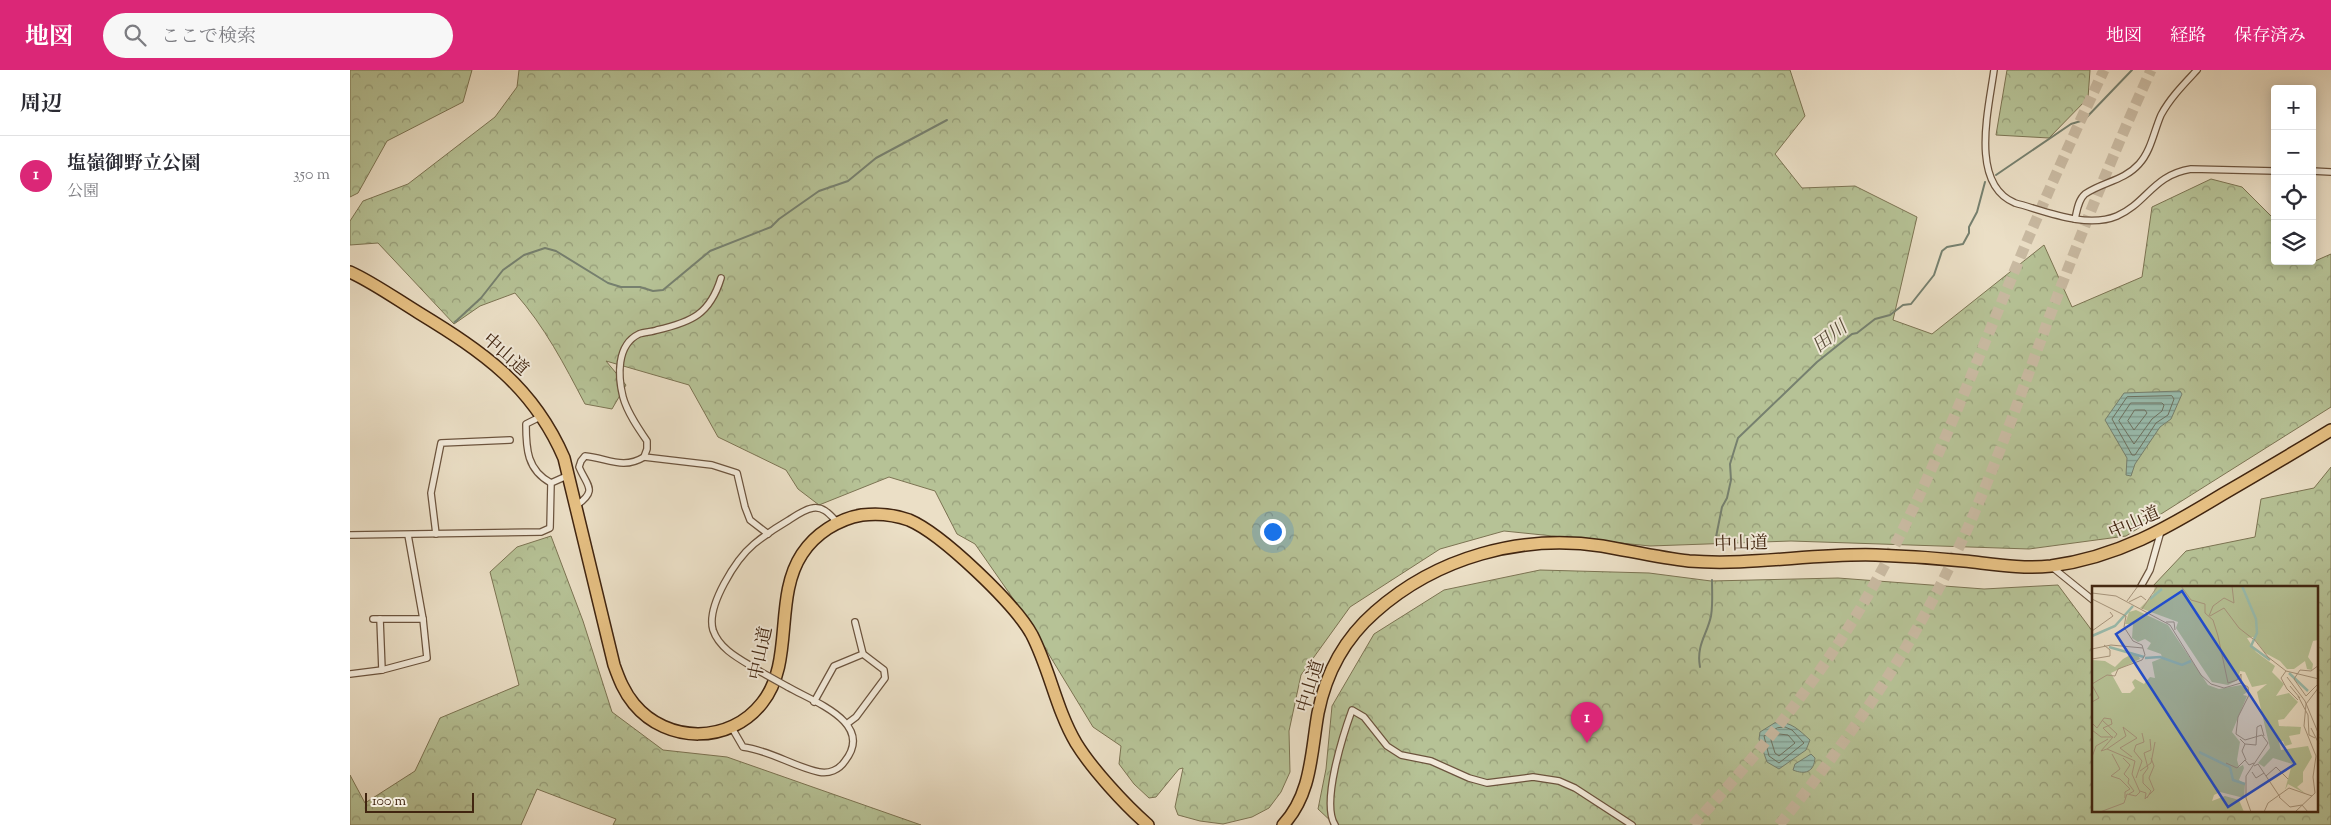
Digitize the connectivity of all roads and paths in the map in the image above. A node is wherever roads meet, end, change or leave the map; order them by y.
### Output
1 (1994, 70) edge
2 (2197, 70) edge
3 (2271, 171) edge
4 (2316, 172) edge
5 (2331, 172) edge
6 (2075, 219) junction
7 (350, 272) edge
8 (721, 278) dead end
9 (540, 418) junction
10 (2331, 430) edge
11 (510, 440) dead end
12 (644, 457) junction
13 (569, 475) junction
14 (551, 483) junction
15 (577, 505) junction
16 (838, 523) junction
17 (2160, 531) junction
18 (436, 534) junction
19 (768, 534) junction
20 (350, 535) edge
21 (408, 535) junction
22 (2050, 566) junction
23 (2141, 586) edge
24 (2092, 600) edge
25 (373, 619) dead end
26 (380, 619) junction
27 (423, 619) junction
28 (855, 622) dead end
29 (863, 654) junction
30 (382, 670) junction
31 (350, 674) edge
32 (814, 702) junction
33 (848, 724) junction
34 (732, 728) junction
35 (1287, 824) edge
36 (1148, 825) edge
37 (1335, 825) edge
38 (1632, 825) edge

1 - 6 street
2 - 6 street
3 - 6 street
4 - 5 street
7 - 9 highway, 中山道
8 - 12 street
9 - 13 highway, 中山道
9 - 14 street
10 - 17 highway, 中山道
11 - 18 street
12 - 15 street
12 - 19 street
13 - 14 street
13 - 15 highway, 中山道
14 - 18 street
15 - 34 highway, 中山道
16 - 19 street
16 - 34 highway, 中山道
16 - 36 highway, 中山道
17 - 22 highway, 中山道
17 - 23 street
18 - 21 street
19 - 32 street, bridge
20 - 21 street
21 - 27 street
22 - 24 street
22 - 35 highway, 中山道
25 - 26 street
26 - 27 street
26 - 30 street
27 - 30 street
28 - 29 street
29 - 32 street
29 - 33 street
30 - 31 street
32 - 33 street
33 - 34 street
37 - 38 street

